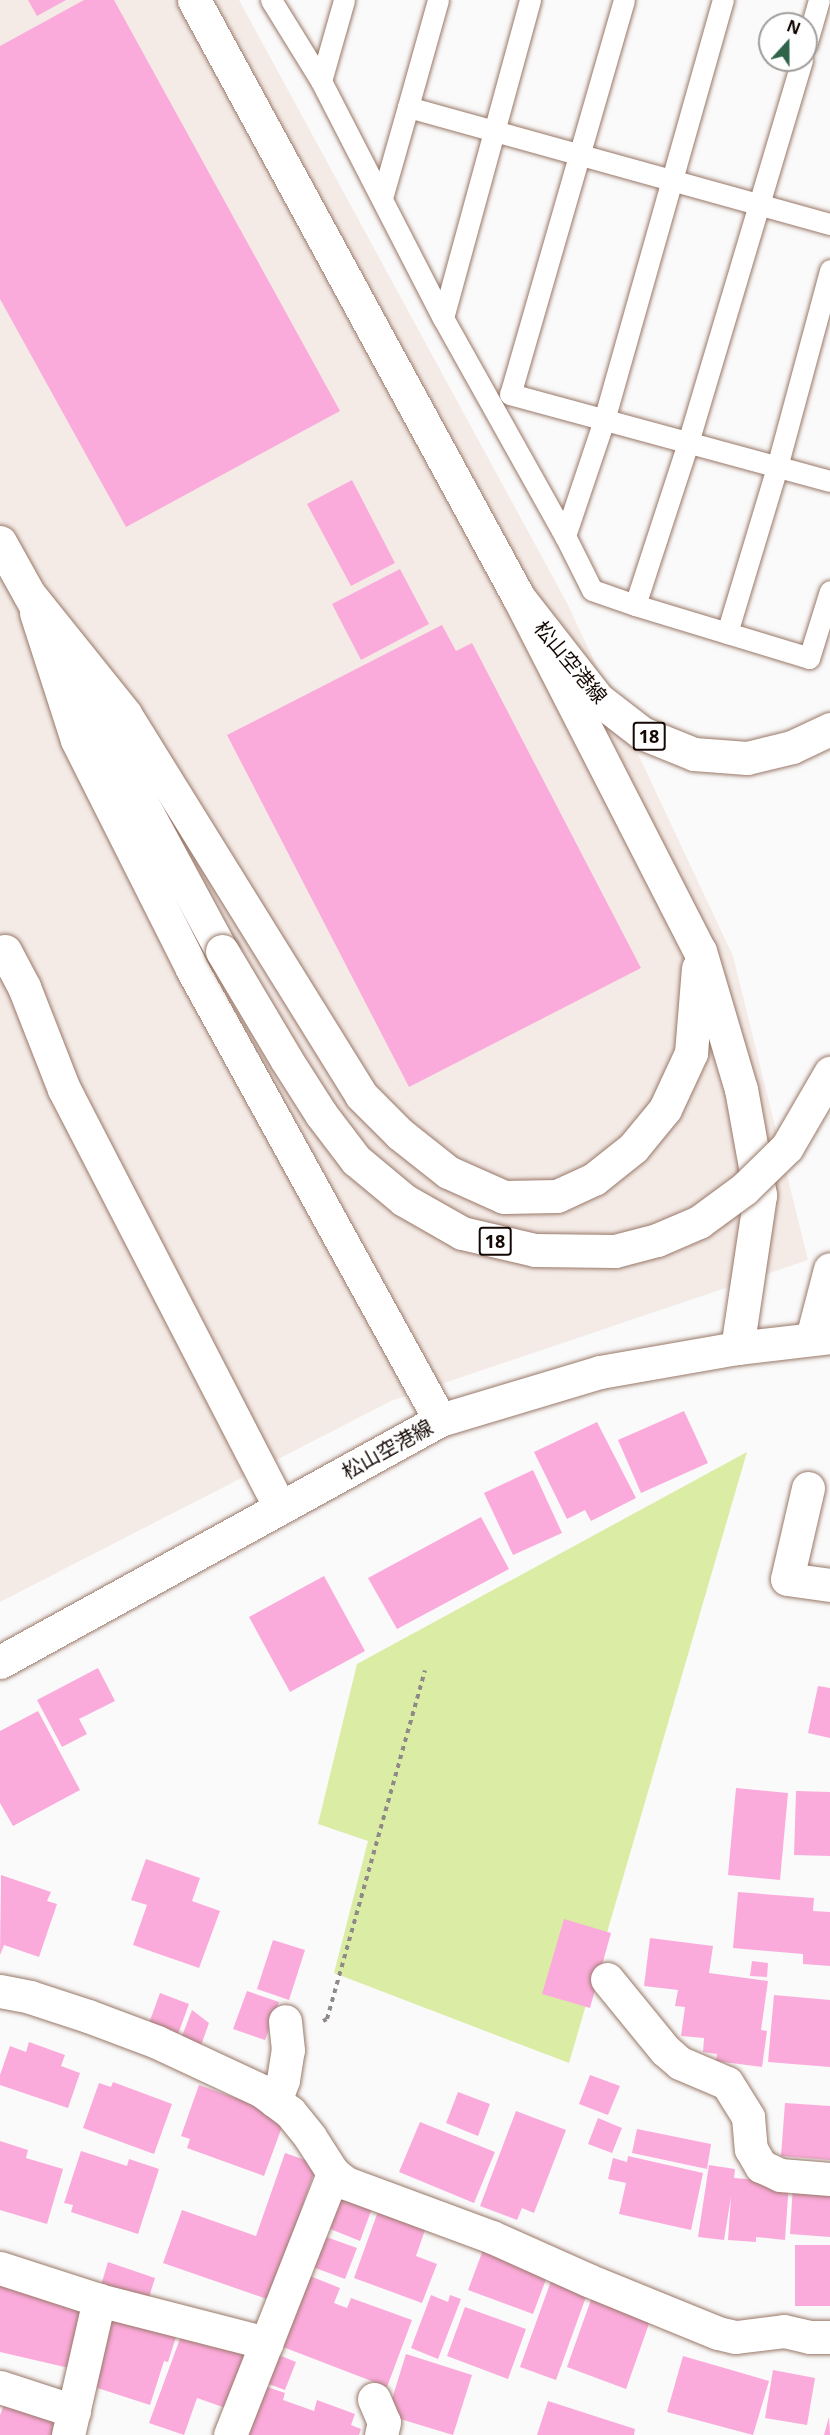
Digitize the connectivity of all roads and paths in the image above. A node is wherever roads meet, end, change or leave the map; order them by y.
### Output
1 (194, 0) edge
2 (271, 0) edge
3 (344, 0) edge
4 (438, 0) edge
5 (530, 0) edge
6 (624, 0) edge
7 (723, 0) edge
8 (798, 72) edge
9 (321, 81) junction
10 (408, 107) junction
11 (494, 130) junction
12 (581, 154) junction
13 (674, 180) junction
14 (382, 198) junction
15 (759, 204) junction
16 (830, 224) edge
17 (830, 270) edge
18 (443, 318) junction
19 (510, 394) junction
20 (604, 420) junction
21 (501, 422) junction
22 (688, 443) junction
23 (777, 467) junction
24 (830, 481) edge
25 (565, 536) junction
26 (0, 542) edge
27 (830, 591) edge
28 (29, 594) junction
29 (519, 598) junction
30 (635, 605) junction
31 (727, 633) junction
32 (830, 729) edge
33 (5, 951) dead end
34 (700, 951) junction
35 (830, 1073) edge
36 (830, 1269) edge
37 (824, 1333) edge
38 (737, 1348) junction
39 (440, 1420) junction
40 (808, 1488) dead end
41 (280, 1508) junction
42 (830, 1585) edge
43 (0, 1662) edge
44 (425, 1670) dead end
45 (607, 1978) dead end
46 (0, 1991) edge
47 (285, 2028) joint
48 (275, 2101) junction
49 (333, 2173) junction
50 (830, 2179) edge
51 (0, 2268) edge
52 (99, 2300) junction
53 (830, 2337) edge
54 (267, 2343) junction
55 (0, 2387) edge
56 (374, 2399) dead end
57 (71, 2423) edge
58 (230, 2435) edge
59 (381, 2435) edge

1 - 29 street
2 - 9 lane
3 - 9 lane
4 - 10 lane
5 - 11 lane
6 - 12 lane
7 - 13 lane
8 - 15 lane
9 - 14 lane
10 - 11 lane
10 - 14 lane
11 - 12 lane
11 - 18 lane
12 - 13 lane
12 - 19 lane
13 - 15 lane
13 - 20 lane
14 - 18 lane
15 - 16 lane
15 - 22 lane
17 - 23 lane
18 - 21 lane
19 - 20 lane
19 - 21 lane
20 - 22 lane
20 - 25 lane
21 - 25 lane
22 - 23 lane
22 - 30 lane
23 - 24 lane
23 - 31 lane
25 - 30 lane
26 - 28 street
27 - 31 lane
28 - 34 street
28 - 35 street, 18, bridge
28 - 39 street
29 - 32 street, 松山空港線 / 18
29 - 34 street
30 - 31 lane
33 - 41 street
34 - 38 street
36 - 37 street, 松山空港線
37 - 38 street, 松山空港線
38 - 39 street, 松山空港線
39 - 41 street, 松山空港線
40 - 42 street
41 - 43 street, 松山空港線
44 - 47 path
45 - 50 street
46 - 48 street
47 - 48 street
48 - 49 street
49 - 53 street
49 - 54 street
51 - 52 street
52 - 54 street
52 - 57 street
54 - 58 street
55 - 57 street
56 - 59 street

